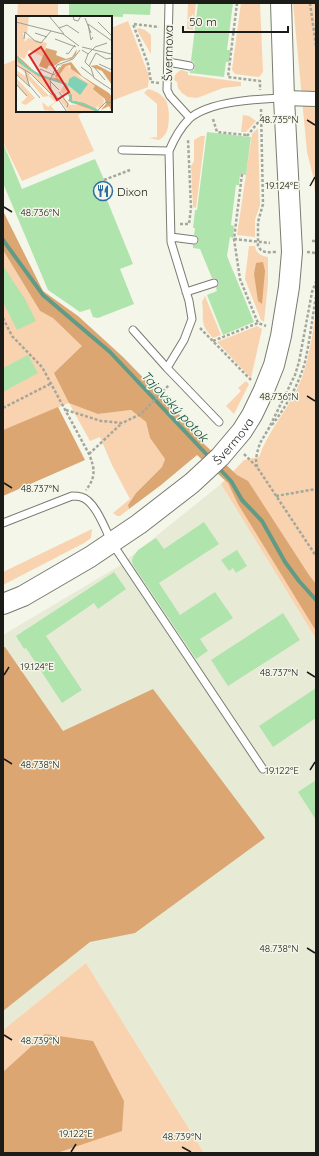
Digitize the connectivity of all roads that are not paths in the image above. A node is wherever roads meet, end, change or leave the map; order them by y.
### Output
1 (169, 3) edge
2 (281, 3) edge
3 (168, 62) junction
4 (190, 66) dead end
5 (284, 98) junction
6 (316, 99) edge
7 (190, 118) junction
8 (122, 150) dead end
9 (169, 151) junction
10 (171, 238) junction
11 (194, 240) dead end
12 (214, 283) dead end
13 (186, 292) junction
14 (133, 330) dead end
15 (167, 368) junction
16 (219, 422) dead end
17 (3, 523) edge
18 (112, 543) junction
19 (3, 604) edge
20 (263, 769) dead end

1 - 3 lane, Švermova
2 - 5 street, Švermova
3 - 4 lane
3 - 7 lane, Švermova
5 - 6 street
5 - 7 lane
5 - 18 street, Švermova
7 - 9 lane
8 - 9 lane
9 - 10 lane
10 - 11 lane
10 - 13 lane
12 - 13 lane
13 - 15 lane
14 - 15 lane
15 - 16 lane
17 - 18 lane
18 - 19 street, Švermova
18 - 20 lane

